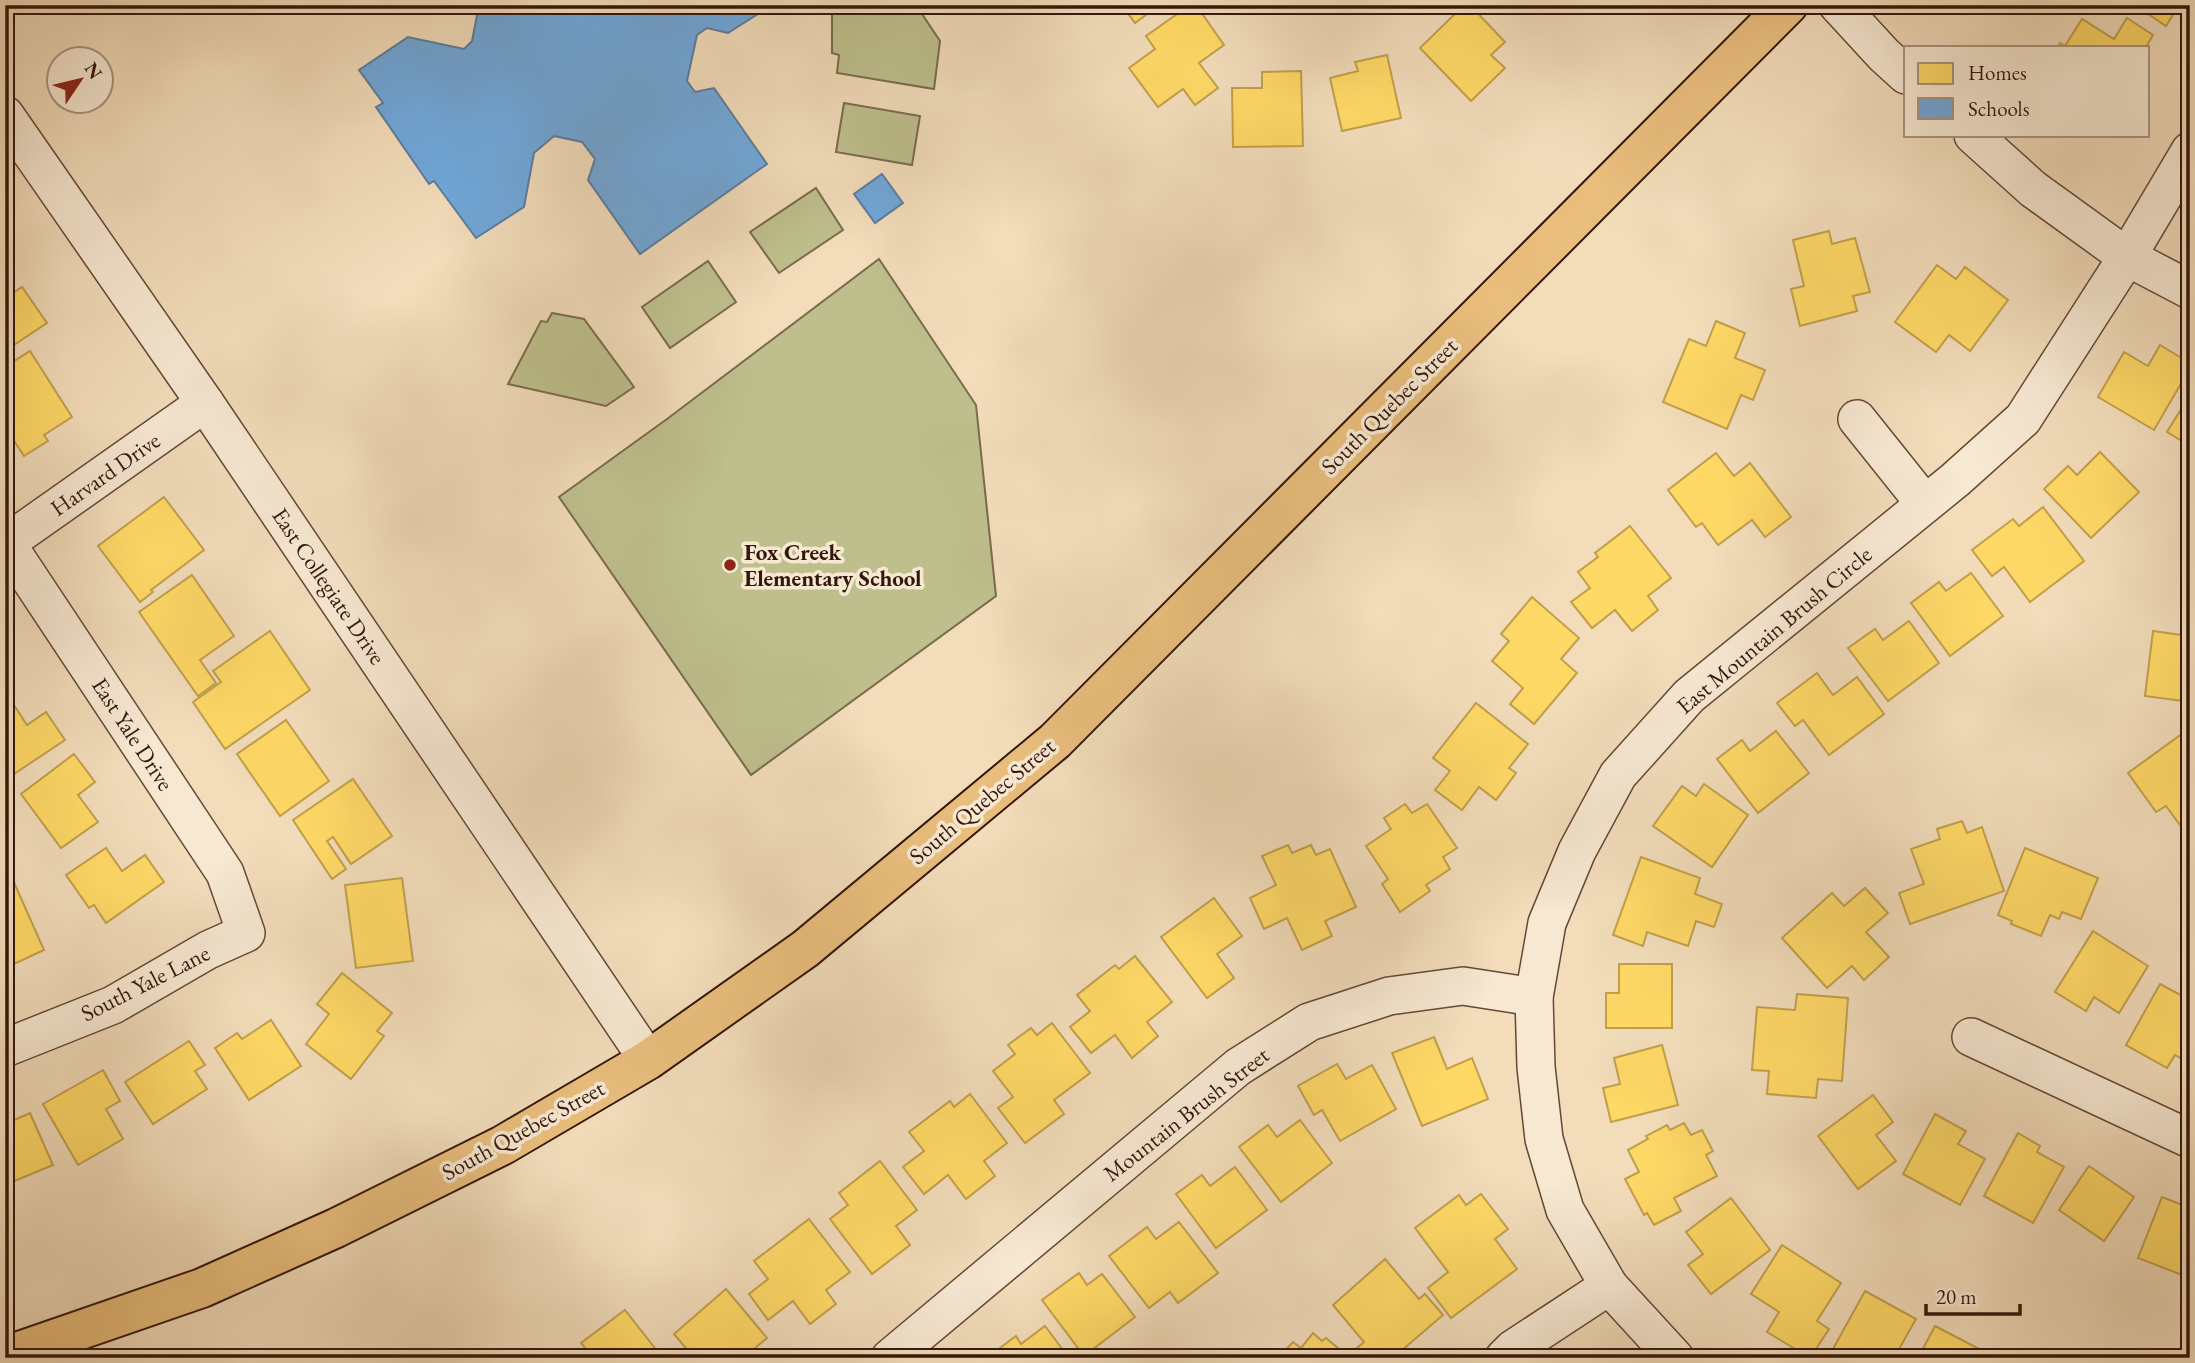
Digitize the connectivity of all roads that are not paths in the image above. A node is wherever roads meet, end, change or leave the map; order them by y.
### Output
1 (1788, 5) edge
2 (1838, 5) edge
3 (1904, 73) edge
4 (5, 115) edge
5 (1974, 136) edge
6 (2190, 151) edge
7 (2127, 257) junction
8 (2190, 290) edge
9 (205, 403) junction
10 (1857, 419) dead end
11 (1925, 504) junction
12 (6, 543) edge
13 (246, 933) joint
14 (1534, 996) junction
15 (1971, 1037) dead end
16 (5, 1048) edge
17 (648, 1060) junction
18 (2190, 1139) edge
19 (1609, 1286) junction
20 (5, 1356) edge
21 (890, 1358) edge
22 (1504, 1358) edge
23 (1675, 1358) edge

1 - 17 main road, South Quebec Street
2 - 3 street
4 - 9 street, East Collegiate Drive
5 - 7 street
6 - 7 street, East Mountain Brush Circle
7 - 8 street
7 - 11 street, East Mountain Brush Circle
9 - 12 street, Harvard Drive
9 - 17 street, East Collegiate Drive
10 - 11 street
11 - 14 street, East Mountain Brush Circle
12 - 13 street, East Yale Drive
13 - 16 street, South Yale Lane
14 - 19 street, East Mountain Brush Circle
14 - 21 street, Mountain Brush Street
15 - 18 street
17 - 20 main road, South Quebec Street
19 - 22 street
19 - 23 street, East Mountain Brush Circle

